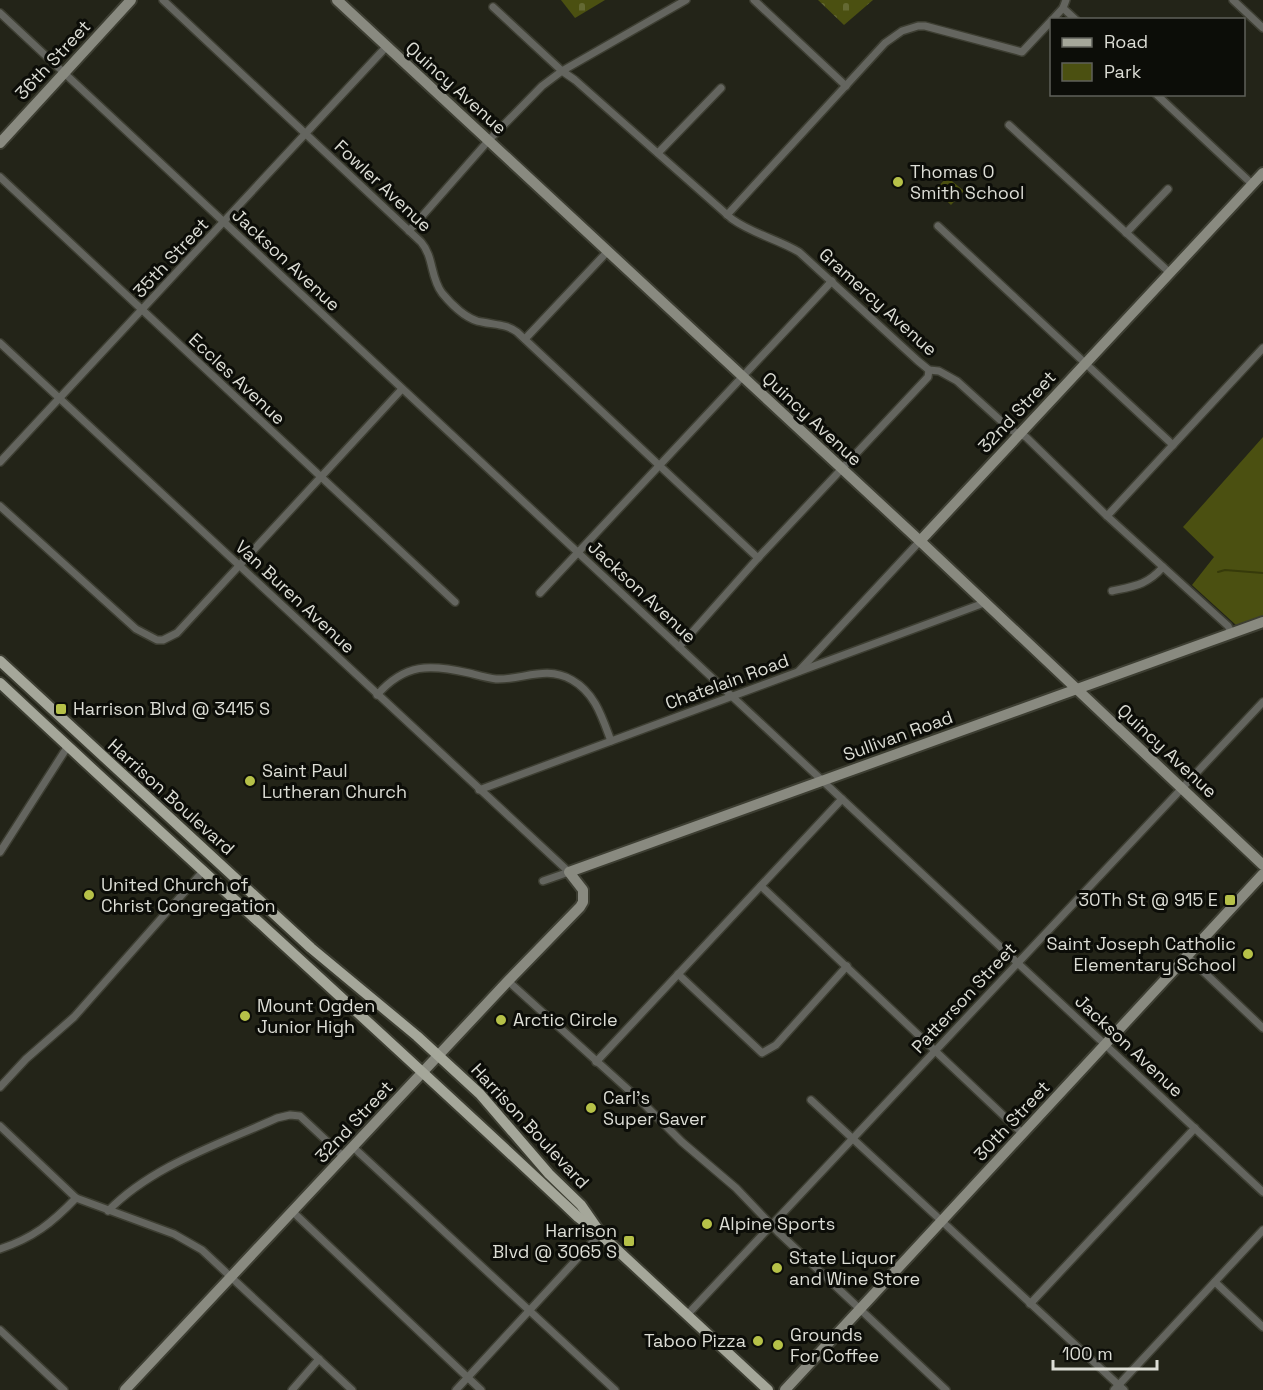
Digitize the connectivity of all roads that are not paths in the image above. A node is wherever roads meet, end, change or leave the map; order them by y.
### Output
1 (131, 0) edge
2 (163, 0) edge
3 (337, 0) edge
4 (686, 0) edge
5 (754, 0) edge
6 (1233, 0) edge
7 (1064, 4) edge
8 (493, 7) dead end
9 (0, 13) edge
10 (1054, 18) edge
11 (1074, 18) edge
12 (1050, 22) edge
13 (1263, 28) edge
14 (387, 46) junction
15 (562, 71) junction
16 (64, 73) junction
17 (846, 86) junction
18 (722, 88) dead end
19 (1158, 96) edge
20 (1009, 125) dead end
21 (306, 135) junction
22 (489, 140) junction
23 (0, 143) edge
24 (658, 153) junction
25 (1263, 173) edge
26 (0, 177) edge
27 (1252, 184) junction
28 (1168, 189) dead end
29 (727, 215) junction
30 (224, 222) junction
31 (938, 226) dead end
32 (408, 231) junction
33 (1126, 233) junction
34 (608, 251) junction
35 (1170, 273) junction
36 (832, 281) junction
37 (142, 311) junction
38 (525, 339) junction
39 (0, 343) edge
40 (1263, 348) edge
41 (1085, 363) junction
42 (929, 370) junction
43 (742, 377) junction
44 (402, 389) junction
45 (60, 398) junction
46 (1019, 434) junction
47 (1173, 444) junction
48 (0, 462) edge
49 (661, 465) junction
50 (841, 469) junction
51 (321, 477) junction
52 (0, 506) edge
53 (1107, 516) junction
54 (920, 541) junction
55 (578, 553) junction
56 (758, 558) junction
57 (238, 564) junction
58 (1163, 567) junction
59 (1112, 591) dead end
60 (540, 593) dead end
61 (455, 602) dead end
62 (984, 603) junction
63 (1263, 622) edge
64 (1232, 632) junction
65 (679, 647) junction
66 (0, 661) edge
67 (796, 674) junction
68 (0, 682) edge
69 (1077, 688) junction
70 (377, 695) junction
71 (732, 696) junction
72 (1263, 702) edge
73 (611, 741) junction
74 (68, 746) junction
75 (823, 781) junction
76 (1183, 788) junction
77 (479, 790) junction
78 (842, 799) junction
79 (0, 852) edge
80 (1263, 865) edge
81 (204, 870) junction
82 (569, 872) junction
83 (1263, 874) edge
84 (543, 881) dead end
85 (761, 886) junction
86 (1186, 956) junction
87 (1018, 963) junction
88 (847, 966) junction
89 (678, 974) junction
90 (508, 981) junction
91 (1263, 1028) edge
92 (1105, 1045) junction
93 (934, 1052) junction
94 (439, 1055) junction
95 (596, 1062) junction
96 (422, 1073) junction
97 (0, 1087) edge
98 (811, 1100) dead end
99 (0, 1126) edge
100 (1194, 1128) junction
101 (1023, 1134) junction
102 (852, 1138) junction
103 (353, 1147) junction
104 (344, 1157) junction
105 (1263, 1192) edge
106 (76, 1198) junction
107 (108, 1211) junction
108 (293, 1212) junction
109 (941, 1221) junction
110 (771, 1226) junction
111 (1263, 1230) edge
112 (600, 1234) junction
113 (0, 1249) edge
114 (231, 1278) junction
115 (1215, 1282) junction
116 (1030, 1304) junction
117 (860, 1310) junction
118 (529, 1311) junction
119 (687, 1315) junction
120 (1263, 1327) edge
121 (0, 1330) edge
122 (319, 1359) junction
123 (468, 1377) junction
124 (1119, 1388) edge
125 (64, 1390) edge
126 (126, 1390) edge
127 (292, 1390) edge
128 (352, 1390) edge
129 (456, 1390) edge
130 (482, 1390) edge
131 (615, 1390) edge
132 (768, 1390) edge
133 (785, 1390) edge
134 (946, 1390) edge

1 - 16 street, 36th Street
2 - 21 street, Fowler Avenue
3 - 14 street, Quincy Avenue
4 - 15 street
5 - 17 street
6 - 13 street
7 - 10 street
7 - 11 street
8 - 15 street, Gramercy Avenue
9 - 16 street, Jackson Avenue
12 - 17 street
14 - 21 street, 35th Street
14 - 22 street, Quincy Avenue
15 - 22 street
15 - 24 street, Gramercy Avenue
16 - 23 street, 36th Street
16 - 30 street, Jackson Avenue
17 - 29 street
18 - 24 street
19 - 27 street
20 - 33 street
21 - 30 street, 35th Street
21 - 32 street, Fowler Avenue
22 - 32 street
22 - 34 street, Quincy Avenue
24 - 29 street, Gramercy Avenue
25 - 27 street, 32nd Street
26 - 37 street, Eccles Avenue
27 - 35 street, 32nd Street
28 - 33 street
29 - 36 street, Gramercy Avenue
30 - 37 street, 35th Street
30 - 44 street, Jackson Avenue
31 - 41 street
32 - 38 street, Fowler Avenue
33 - 35 street
34 - 38 street
34 - 43 street, Quincy Avenue
35 - 41 street, 32nd Street
36 - 42 street, Gramercy Avenue
36 - 43 street
37 - 45 street, 35th Street
37 - 51 street, Eccles Avenue
38 - 49 street, Fowler Avenue
39 - 45 street, Van Buren Avenue
40 - 47 street
41 - 46 street, 32nd Street
41 - 47 street
42 - 46 street, Gramercy Avenue
42 - 50 street
43 - 49 street
43 - 50 street, Quincy Avenue
44 - 51 street
44 - 55 street, Jackson Avenue
45 - 48 street, 35th Street
45 - 57 street, Van Buren Avenue
46 - 53 street, Gramercy Avenue
46 - 54 street, 32nd Street
47 - 53 street
49 - 55 street
49 - 56 street, Fowler Avenue
50 - 54 street, Quincy Avenue
50 - 56 street
51 - 57 street
51 - 61 street, Eccles Avenue
52 - 57 street
53 - 58 street, Gramercy Avenue
54 - 62 street, Quincy Avenue
54 - 67 street, 32nd Street
55 - 60 street
55 - 65 street, Jackson Avenue
56 - 65 street
57 - 70 street, Van Buren Avenue
58 - 59 street
58 - 64 street, Gramercy Avenue
62 - 67 street, Chatelain Road
62 - 69 street, Quincy Avenue
63 - 64 street, Sullivan Road
64 - 69 street, Sullivan Road
65 - 71 street, Jackson Avenue
66 - 94 main road, Harrison Boulevard
67 - 71 street, Chatelain Road
68 - 74 main road, Harrison Boulevard
69 - 75 street, Sullivan Road
69 - 76 street, Quincy Avenue
70 - 73 street
70 - 77 street, Van Buren Avenue
71 - 73 street, Chatelain Road
71 - 75 street, Jackson Avenue
72 - 76 street, Patterson Street
73 - 77 street, Chatelain Road
74 - 79 street
74 - 81 main road, Harrison Boulevard
75 - 78 street, Jackson Avenue
75 - 82 street, Sullivan Road
76 - 80 street, Quincy Avenue
76 - 87 street, Patterson Street
77 - 82 street, Van Buren Avenue
78 - 85 street
78 - 87 street, Jackson Avenue
81 - 96 main road, Harrison Boulevard
81 - 97 street
82 - 84 street, Sullivan Road
82 - 90 street, 32nd Street
83 - 86 street, 30th Street
85 - 88 street
85 - 89 street
86 - 91 street
86 - 92 street, 30th Street
87 - 92 street, Jackson Avenue
87 - 93 street, Patterson Street
88 - 89 street
88 - 93 street
89 - 95 street
90 - 94 street, 32nd Street
90 - 95 street
92 - 100 street, Jackson Avenue
92 - 101 street, 30th Street
93 - 101 street
93 - 102 street, Patterson Street
94 - 96 street, 32nd Street
94 - 112 main road, Harrison Boulevard
95 - 110 street
96 - 103 street, 32nd Street
96 - 112 main road, Harrison Boulevard
98 - 102 street
99 - 106 street
100 - 105 street, Jackson Avenue
100 - 116 street
101 - 109 street, 30th Street
102 - 109 street
102 - 110 street, Patterson Street
103 - 104 street, 32nd Street
103 - 118 street
104 - 107 street
104 - 108 street, 32nd Street
106 - 107 street
106 - 113 street
107 - 114 street
108 - 114 street, 32nd Street
108 - 123 street
109 - 116 street
109 - 117 street, 30th Street
110 - 117 street
110 - 119 street, Patterson Street
111 - 115 street
112 - 118 street
112 - 119 main road, Harrison Boulevard
114 - 122 street
114 - 126 street, 32nd Street
115 - 120 street
115 - 124 street
116 - 124 street
117 - 133 street, 30th Street
117 - 134 street
118 - 123 street
118 - 131 street
119 - 132 main road, Harrison Boulevard
121 - 125 street
122 - 127 street
122 - 128 street
123 - 129 street
123 - 130 street

